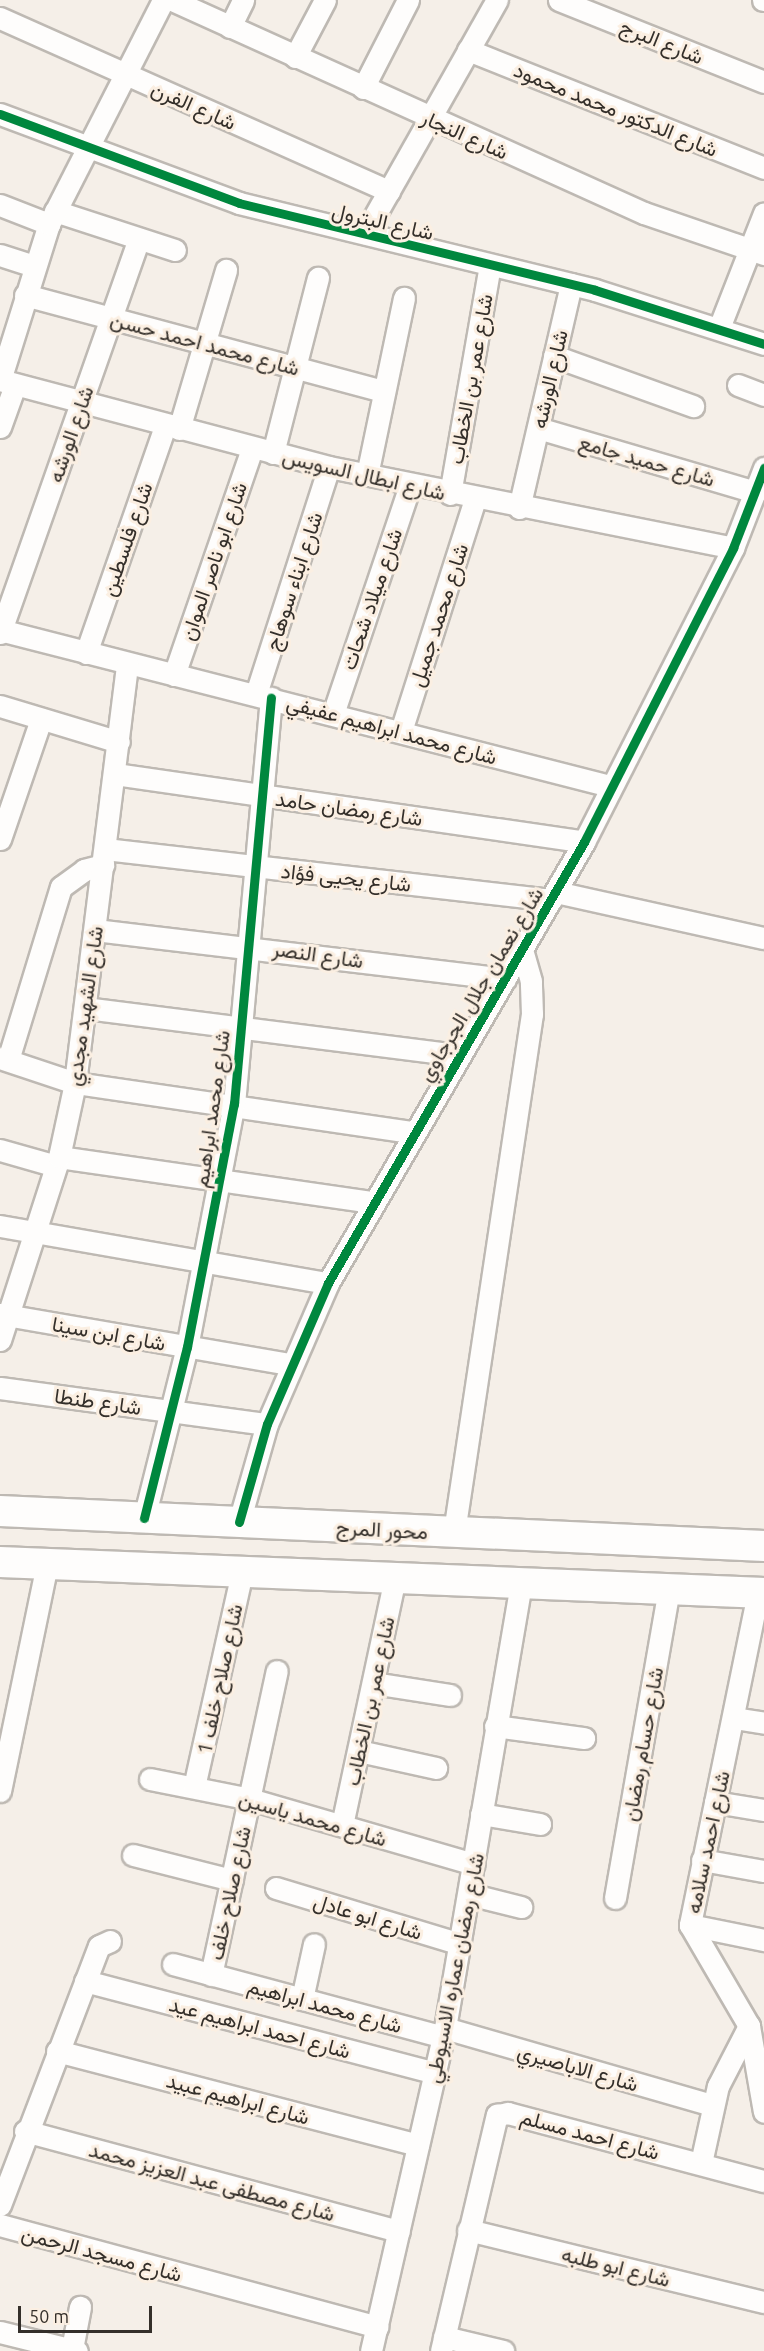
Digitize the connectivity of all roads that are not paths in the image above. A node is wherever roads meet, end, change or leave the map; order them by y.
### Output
1 (243, 0) edge
2 (325, 0) edge
3 (408, 0) edge
4 (496, 0) edge
5 (559, 0) edge
6 (158, 2) edge
7 (0, 18) edge
8 (230, 27) junction
9 (468, 50) junction
10 (295, 57) junction
11 (124, 75) junction
12 (764, 82) edge
13 (363, 88) junction
14 (0, 114) edge
15 (429, 119) junction
16 (88, 146) junction
17 (764, 168) edge
18 (388, 191) junction
19 (0, 206) edge
20 (764, 213) edge
21 (52, 217) junction
22 (365, 233) junction
23 (139, 239) junction
24 (175, 250) dead end
25 (757, 252) edge
26 (0, 255) edge
27 (490, 265) junction
28 (33, 266) junction
29 (226, 270) dead end
30 (318, 278) dead end
31 (571, 284) junction
32 (25, 295) junction
33 (404, 298) dead end
34 (111, 318) junction
35 (718, 328) junction
36 (205, 343) junction
37 (764, 344) edge
38 (554, 356) junction
39 (294, 367) junction
40 (5, 383) edge
41 (738, 385) dead end
42 (384, 391) junction
43 (764, 395) edge
44 (81, 404) junction
45 (693, 406) dead end
46 (0, 427) edge
47 (172, 427) junction
48 (538, 428) junction
49 (252, 448) junction
50 (273, 453) junction
51 (329, 466) junction
52 (367, 475) junction
53 (762, 477) edge
54 (410, 485) junction
55 (450, 494) junction
56 (475, 499) junction
57 (519, 508) junction
58 (733, 548) junction
59 (0, 631) edge
60 (86, 653) junction
61 (127, 664) junction
62 (174, 675) junction
63 (264, 696) junction
64 (0, 706) edge
65 (333, 714) junction
66 (41, 719) junction
67 (401, 731) junction
68 (119, 742) junction
69 (115, 774) junction
70 (610, 786) junction
71 (262, 795) junction
72 (0, 839) edge
73 (584, 842) junction
74 (104, 857) junction
75 (256, 867) junction
76 (554, 896) junction
77 (95, 930) junction
78 (764, 938) edge
79 (249, 945) junction
80 (522, 950) junction
81 (504, 979) junction
82 (85, 1008) junction
83 (241, 1028) junction
84 (458, 1055) junction
85 (4, 1059) edge
86 (75, 1083) junction
87 (234, 1104) junction
88 (412, 1132) junction
89 (0, 1150) edge
90 (58, 1162) junction
91 (219, 1181) junction
92 (371, 1202) junction
93 (0, 1226) edge
94 (35, 1232) junction
95 (206, 1260) junction
96 (328, 1282) junction
97 (4, 1315) edge
98 (0, 1340) edge
99 (187, 1347) junction
100 (290, 1364) junction
101 (0, 1388) edge
102 (171, 1411) junction
103 (267, 1424) junction
104 (0, 1511) edge
105 (144, 1518) junction
106 (239, 1522) junction
107 (454, 1532) junction
108 (764, 1546) edge
109 (0, 1562) edge
110 (47, 1564) junction
111 (242, 1572) junction
112 (396, 1578) junction
113 (521, 1583) junction
114 (669, 1589) junction
115 (761, 1593) edge
116 (277, 1671) dead end
117 (373, 1683) junction
118 (450, 1695) dead end
119 (734, 1718) junction
120 (764, 1723) edge
121 (495, 1726) junction
122 (584, 1738) dead end
123 (359, 1751) junction
124 (435, 1768) dead end
125 (150, 1779) dead end
126 (194, 1787) junction
127 (0, 1791) edge
128 (250, 1798) junction
129 (716, 1802) junction
130 (764, 1810) edge
131 (482, 1814) junction
132 (342, 1824) junction
133 (540, 1824) dead end
134 (133, 1855) dead end
135 (702, 1860) junction
136 (474, 1864) junction
137 (764, 1871) edge
138 (232, 1880) junction
139 (276, 1888) dead end
140 (469, 1894) junction
141 (615, 1898) dead end
142 (521, 1906) dead end
143 (690, 1925) junction
144 (764, 1940) edge
145 (110, 1941) dead end
146 (314, 1944) dead end
147 (460, 1944) junction
148 (173, 1964) dead end
149 (211, 1975) junction
150 (85, 1981) junction
151 (302, 1999) junction
152 (749, 2026) junction
153 (444, 2033) junction
154 (57, 2051) junction
155 (435, 2073) junction
156 (712, 2105) junction
157 (764, 2112) edge
158 (26, 2131) junction
159 (418, 2145) junction
160 (700, 2163) junction
161 (764, 2181) edge
162 (0, 2205) edge
163 (0, 2225) edge
164 (468, 2230) junction
165 (399, 2231) junction
166 (764, 2302) edge
167 (80, 2307) dead end
168 (377, 2327) junction
169 (0, 2332) edge
170 (443, 2344) edge
171 (74, 2350) edge
172 (371, 2351) edge
173 (503, 2351) edge

1 - 8 street
2 - 10 street
3 - 13 street
4 - 9 street
5 - 12 street, شارع البرج
6 - 8 street, شارع النجار
6 - 11 street
7 - 11 street, شارع الفرن
8 - 10 street, شارع النجار
9 - 15 street
9 - 17 street, شارع الدكتور محمد محمود
10 - 13 street, شارع النجار
11 - 16 street
11 - 18 street, شارع الفرن
13 - 15 street, شارع النجار
14 - 16 street, شارع البترول
15 - 18 street
15 - 25 street, شارع النجار
16 - 21 street
16 - 22 street, شارع البترول
18 - 22 street
19 - 21 street
20 - 25 street
21 - 23 street
21 - 28 street
22 - 27 street, شارع البترول
23 - 24 street
23 - 34 street, شارع الورشه
25 - 35 street
26 - 28 street
27 - 31 street, شارع البترول
27 - 55 street, شارع عمر بن الخطاب
28 - 32 street
29 - 36 street, شارع فلسطين
30 - 39 street
31 - 35 street, شارع البترول
31 - 38 street, شارع الورشه
32 - 34 street, شارع محمد احمد حسن
32 - 40 street
33 - 42 street
34 - 36 street, شارع محمد احمد حسن
34 - 44 street, شارع الورشه
35 - 37 street, شارع البترول
36 - 39 street, شارع محمد احمد حسن
36 - 47 street, شارع فلسطين
38 - 45 street
38 - 48 street, شارع الورشه
39 - 42 street, شارع محمد احمد حسن
39 - 50 street
40 - 44 street, شارع ابطال السويس
40 - 46 street
41 - 43 street
42 - 52 street
44 - 47 street, شارع ابطال السويس
44 - 59 street, شارع الورشه
47 - 49 street, شارع ابطال السويس
47 - 60 street, شارع فلسطين
48 - 53 street, شارع حميد جامع
48 - 57 street, شارع الورشه
49 - 50 street, شارع ابطال السويس
49 - 62 street, شارع ابو ناصر الموان
50 - 51 street, شارع ابطال السويس
51 - 52 street, شارع ابطال السويس
51 - 63 street, شارع ابناء سوهاج
52 - 54 street, شارع ابطال السويس
53 - 58 street, شارع نعمان جلال الجرجاوي
54 - 55 street, شارع ابطال السويس
54 - 65 street, شارع ميلاد شحات
55 - 56 street, شارع ابطال السويس
56 - 57 street, شارع ابطال السويس
56 - 67 street, شارع محمد جميل
57 - 58 street, شارع ابطال السويس
58 - 70 street, شارع نعمان جلال الجرجاوي
59 - 60 street, شارع محمد ابراهيم عفيفي
60 - 61 street, شارع محمد ابراهيم عفيفي
61 - 62 street, شارع محمد ابراهيم عفيفي
61 - 68 street, شارع الشهيد مجدي
62 - 63 street, شارع محمد ابراهيم عفيفي
63 - 65 street, شارع محمد ابراهيم عفيفي
63 - 71 street, شارع محمد ابراهيم
64 - 66 street
65 - 67 street, شارع محمد ابراهيم عفيفي
66 - 68 street
66 - 72 street
67 - 70 street, شارع محمد ابراهيم عفيفي
68 - 69 street, شارع الشهيد مجدي
69 - 71 street, شارع رمضان حامد
69 - 74 street, شارع الشهيد مجدي
70 - 73 street, شارع نعمان جلال الجرجاوي
71 - 73 street, شارع رمضان حامد
71 - 75 street, شارع محمد ابراهيم
73 - 76 street, شارع نعمان جلال الجرجاوي
74 - 75 street, شارع يحيى فؤاد
74 - 77 street, شارع الشهيد مجدي
74 - 85 street
75 - 76 street, شارع يحيى فؤاد
75 - 79 street, شارع محمد ابراهيم
76 - 78 street, شارع يحيى فؤاد
76 - 80 street, شارع نعمان جلال الجرجاوي
77 - 79 street, شارع النصر
77 - 82 street, شارع الشهيد مجدي
79 - 81 street, شارع النصر
79 - 83 street, شارع محمد ابراهيم
80 - 81 street, شارع نعمان جلال الجرجاوي
80 - 107 street, شارع نعمان جلال الجرجاوي
81 - 84 street, شارع نعمان جلال الجرجاوي
82 - 83 street
82 - 86 street, شارع الشهيد مجدي
83 - 84 street
83 - 87 street, شارع محمد ابراهيم
84 - 88 street, شارع نعمان جلال الجرجاوي
85 - 86 street
86 - 87 street
86 - 90 street, شارع الشهيد مجدي
87 - 88 street
87 - 91 street, شارع محمد ابراهيم
88 - 92 street, شارع نعمان جلال الجرجاوي
89 - 90 street
90 - 91 street
90 - 94 street, شارع الشهيد مجدي
91 - 92 street
91 - 95 street, شارع محمد ابراهيم
92 - 96 street, شارع نعمان جلال الجرجاوي
93 - 94 street
94 - 95 street
94 - 97 street, شارع الشهيد مجدي
95 - 96 street
95 - 99 street, شارع محمد ابراهيم
96 - 100 street, شارع نعمان جلال الجرجاوي
97 - 98 street, شارع الشهيد مجدي
97 - 99 street, شارع ابن سينا
99 - 100 street, شارع ابن سينا
99 - 102 street, شارع محمد ابراهيم
100 - 103 street, شارع نعمان جلال الجرجاوي
101 - 102 street, شارع طنطا
102 - 103 street, شارع طنطا
102 - 105 street, شارع محمد ابراهيم
103 - 106 street, شارع نعمان جلال الجرجاوي
104 - 105 main road, محور المرج
105 - 106 main road, محور المرج
106 - 107 main road, محور المرج
107 - 108 main road, محور المرج
109 - 110 main road
110 - 111 main road
110 - 127 street
111 - 112 main road
111 - 126 street, شارع صلاح خلف 1
112 - 113 main road
112 - 117 street, شارع عمر بن الخطاب
113 - 114 main road
113 - 121 street, شارع رمضان عماره الاسيوطي
114 - 115 main road
114 - 141 street, شارع حسام رمضان
115 - 119 street, شارع احمد سلامه
116 - 128 street, شارع صلاح خلف
117 - 118 street
117 - 123 street, شارع عمر بن الخطاب
119 - 120 street
119 - 129 street, شارع احمد سلامه
121 - 122 street
121 - 131 street, شارع رمضان عماره الاسيوطي
123 - 124 street
123 - 132 street, شارع عمر بن الخطاب
125 - 126 street, شارع محمد ياسين
126 - 128 street, شارع محمد ياسين
128 - 132 street, شارع محمد ياسين
128 - 138 street, شارع صلاح خلف
129 - 130 street
129 - 135 street, شارع احمد سلامه
131 - 133 street
131 - 136 street, شارع رمضان عماره الاسيوطي
132 - 136 street, شارع محمد ياسين
134 - 138 street
135 - 137 street
135 - 143 street, شارع احمد سلامه
136 - 140 street, شارع رمضان عماره الاسيوطي
138 - 149 street, شارع صلاح خلف
139 - 147 street, شارع ابو عادل
140 - 142 street
140 - 147 street, شارع رمضان عماره الاسيوطي
143 - 144 street
143 - 152 street, شارع احمد سلامه
145 - 150 street
146 - 151 street
147 - 153 street, شارع رمضان عماره الاسيوطي
148 - 149 street, شارع محمد ابراهيم
149 - 151 street, شارع محمد ابراهيم
150 - 154 street
150 - 155 street, شارع احمد ابراهيم عيد
151 - 153 street, شارع محمد ابراهيم
152 - 156 street
152 - 157 street, شارع احمد سلامه
153 - 155 street, شارع رمضان عماره الاسيوطي
153 - 156 street, شارع الاباصيري
154 - 158 street
154 - 159 street, شارع ابراهيم عبيد
155 - 159 street, شارع رمضان عماره الاسيوطي
156 - 160 street
158 - 162 street
158 - 165 street, شارع مصطفى عبد العزيز محمد
159 - 165 street, شارع رمضان عماره الاسيوطي
160 - 161 street, شارع احمد مسلم
160 - 164 street, شارع احمد مسلم
163 - 168 street, شارع مسجد الرحمن
164 - 166 street, شارع ابو طلبه
164 - 170 street
165 - 168 street, شارع رمضان عماره الاسيوطي
167 - 171 street
168 - 172 street, شارع رمضان عماره الاسيوطي
169 - 171 street
170 - 173 street

